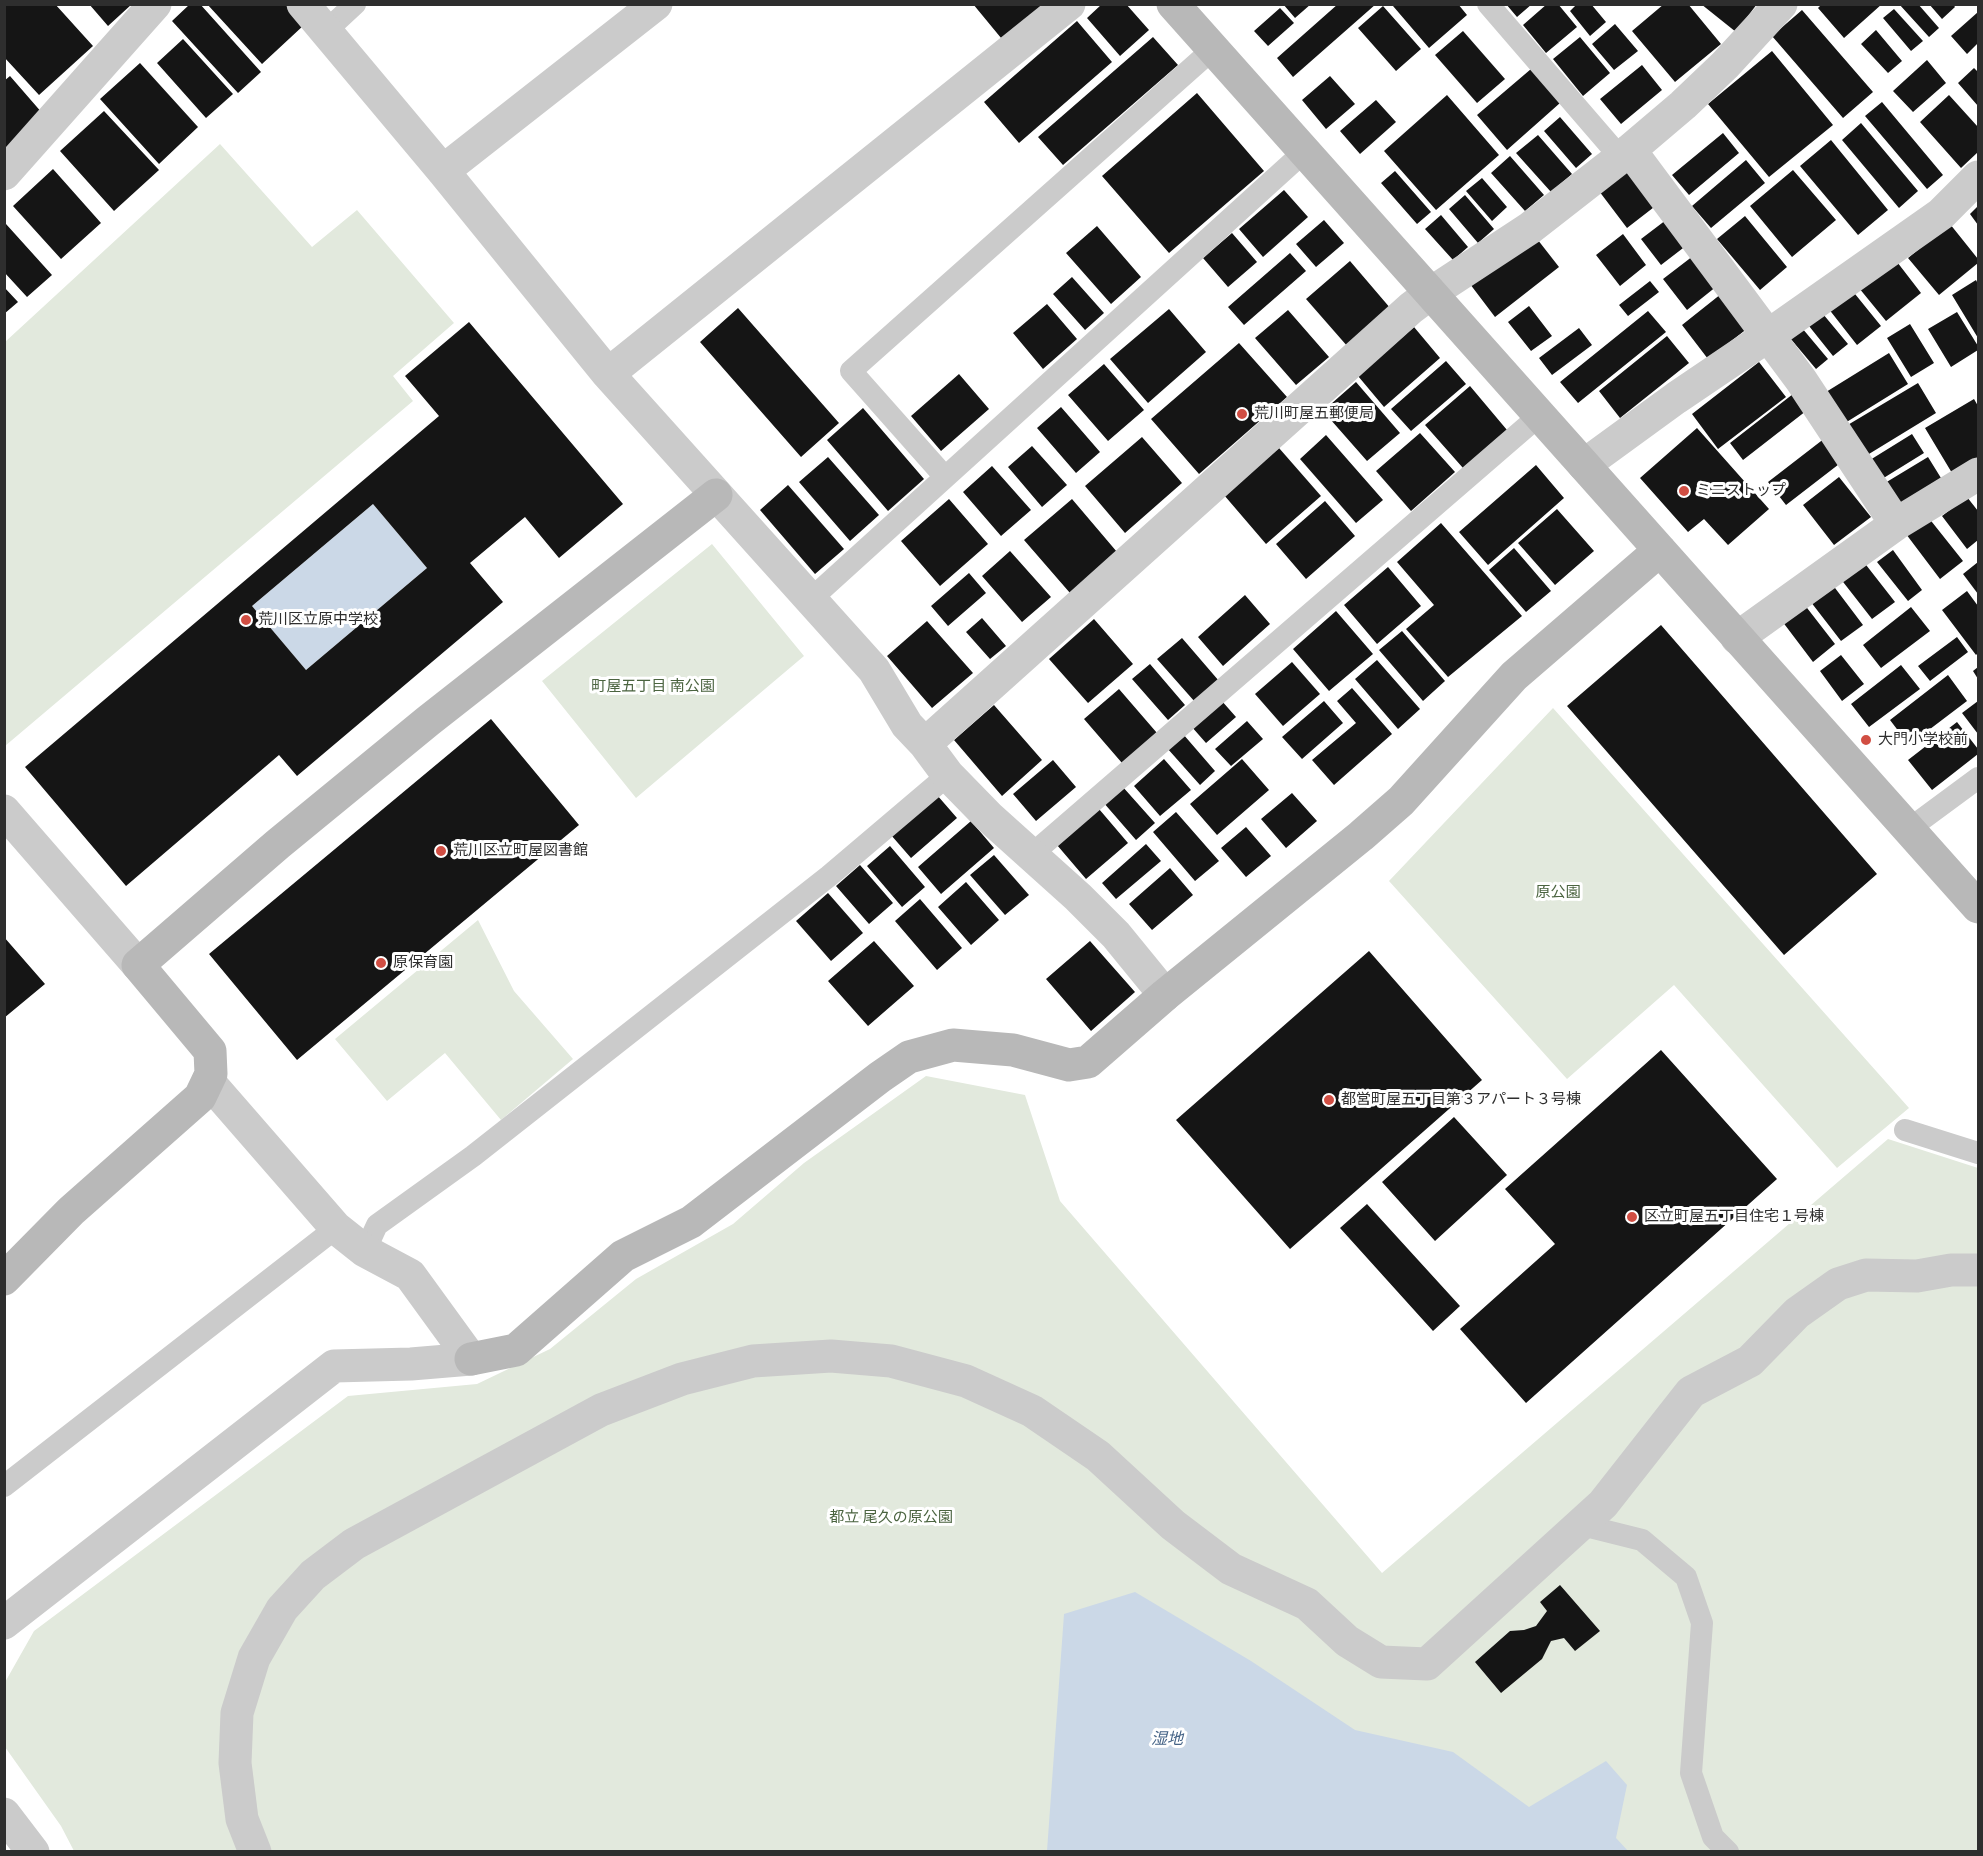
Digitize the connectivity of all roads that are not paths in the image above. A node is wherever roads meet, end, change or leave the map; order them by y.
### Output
1 (155, 4) edge
2 (303, 4) edge
3 (355, 4) edge
4 (656, 4) edge
5 (1069, 4) edge
6 (1173, 4) edge
7 (1488, 4) edge
8 (1780, 4) edge
9 (326, 32) junction
10 (1213, 49) junction
11 (1305, 151) junction
12 (1625, 154) junction
13 (443, 171) junction
14 (4, 174) edge
15 (1978, 177) edge
16 (1431, 293) junction
17 (1769, 335) junction
18 (608, 374) junction
19 (1540, 415) junction
20 (1584, 465) junction
21 (1978, 474) edge
22 (945, 477) junction
23 (716, 495) junction
24 (1896, 524) junction
25 (1660, 550) junction
26 (811, 599) junction
27 (1737, 638) junction
28 (925, 744) junction
29 (948, 775) junction
30 (1978, 778) edge
31 (4, 811) edge
32 (1909, 829) junction
33 (1031, 855) junction
34 (1978, 907) edge
35 (138, 965) junction
36 (1165, 995) junction
37 (208, 1081) junction
38 (1905, 1130) dead end
39 (1978, 1153) edge
40 (336, 1228) junction
41 (365, 1251) junction
42 (1978, 1269) edge
43 (4, 1279) edge
44 (471, 1359) junction
45 (4, 1486) edge
46 (1582, 1525) junction
47 (4, 1623) edge
48 (4, 1814) edge
49 (33, 1851) edge
50 (255, 1851) edge
51 (1728, 1851) edge

1 - 14 street
2 - 9 street
3 - 9 lane
4 - 13 street
5 - 18 street
6 - 10 street
7 - 12 lane
8 - 12 street
9 - 13 street
10 - 11 street
10 - 22 lane
11 - 16 street
11 - 22 lane
12 - 16 street
12 - 17 street
13 - 18 street
15 - 17 street
16 - 19 street
16 - 28 street
17 - 20 street
17 - 24 street
18 - 23 street
19 - 20 street
19 - 33 lane
20 - 25 street
21 - 24 street
22 - 26 lane
23 - 26 street
23 - 35 street
24 - 27 street
25 - 27 street
25 - 36 street
26 - 28 street
27 - 32 street
28 - 29 street
29 - 33 street
29 - 41 lane
30 - 32 lane
31 - 35 street
32 - 34 street
33 - 36 street
35 - 37 street
36 - 44 street
37 - 40 street
37 - 43 street
38 - 39 lane
40 - 41 street
40 - 45 lane
41 - 44 street
42 - 46 street
44 - 47 street
46 - 50 street
46 - 51 lane
48 - 49 street

